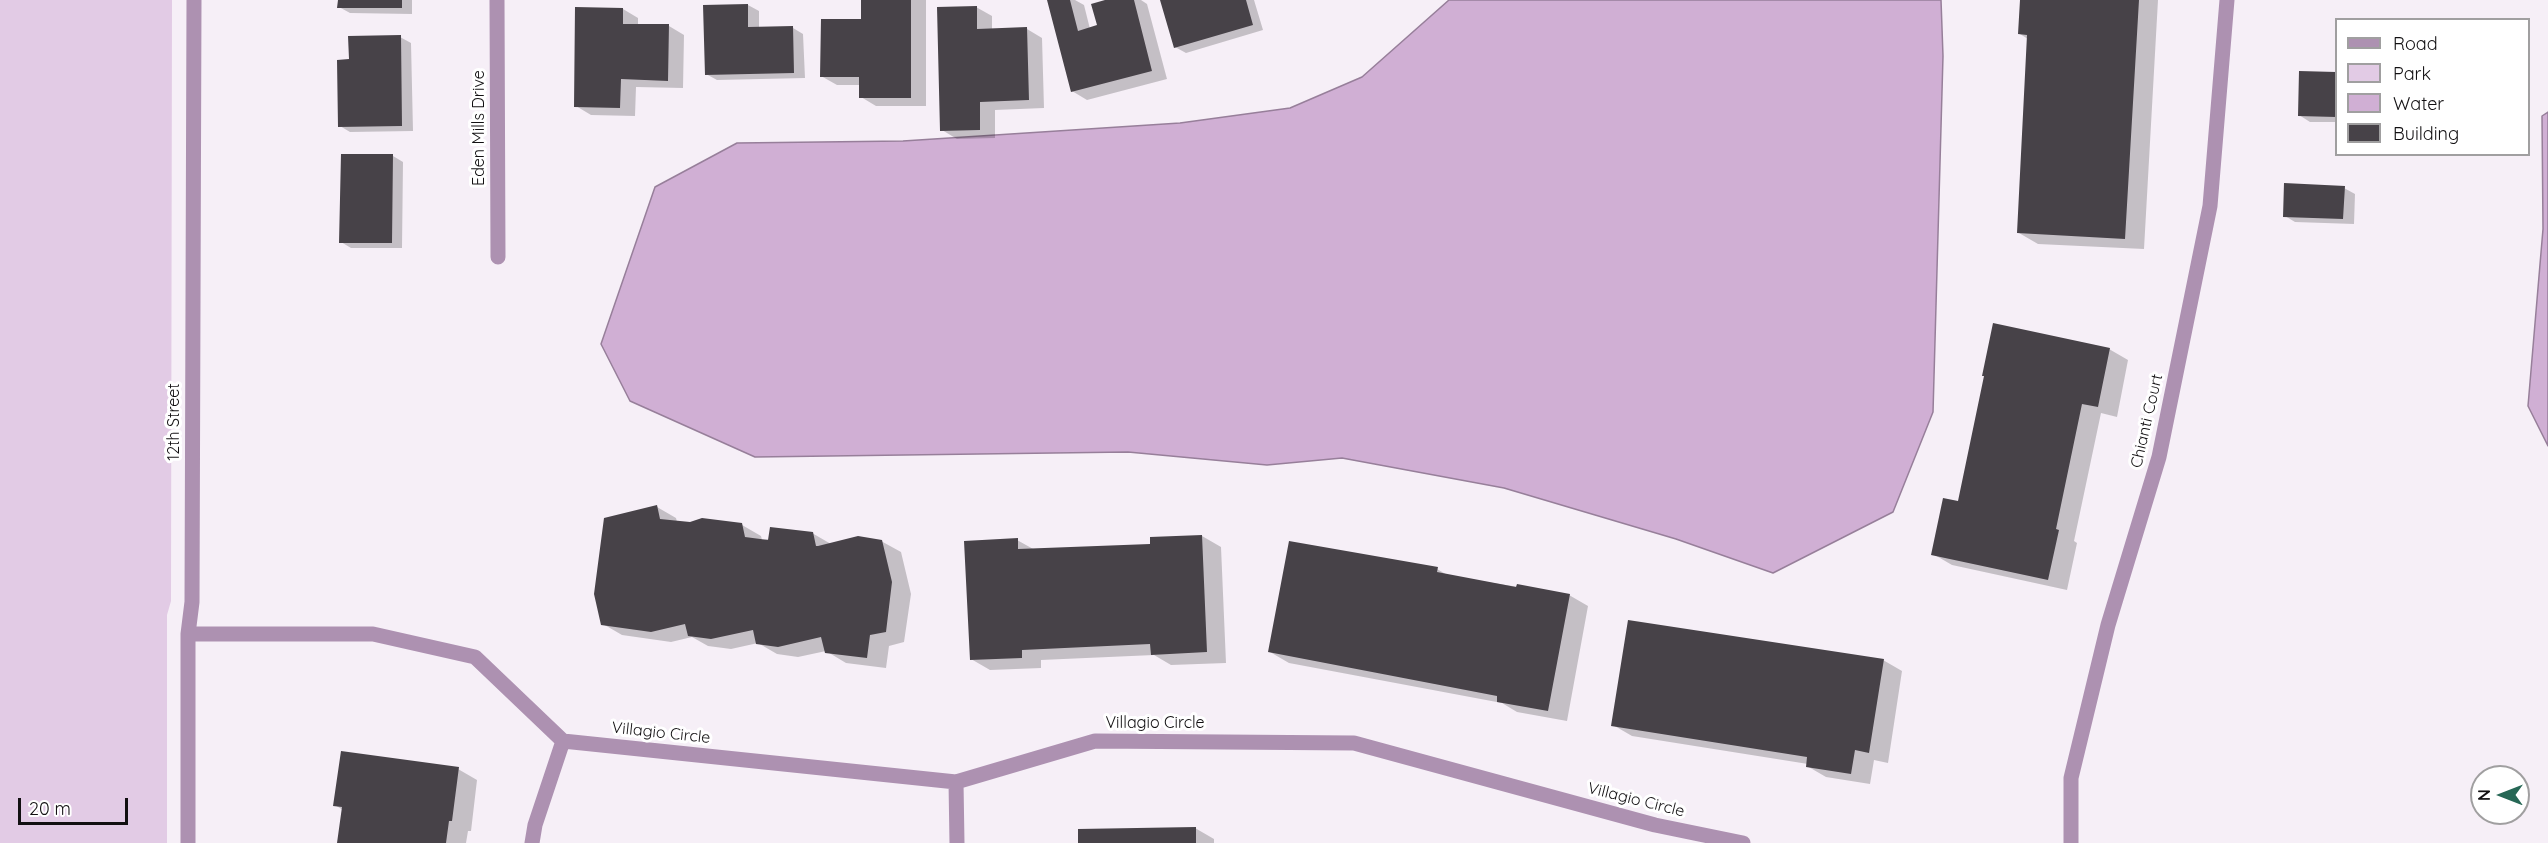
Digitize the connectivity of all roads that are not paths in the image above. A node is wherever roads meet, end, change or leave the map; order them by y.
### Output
1 (194, 0) edge
2 (497, 0) edge
3 (2227, 0) edge
4 (498, 257) dead end
5 (188, 634) junction
6 (563, 741) junction
7 (956, 782) junction
8 (188, 843) edge
9 (532, 843) edge
10 (957, 843) edge
11 (1743, 843) edge
12 (2071, 843) edge

1 - 5 street, 12th Street
2 - 4 street, Eden Mills Drive
3 - 12 street, Chianti Court
5 - 6 street
5 - 8 street, 12th Street
6 - 7 street, Villagio Circle
6 - 9 street
7 - 10 street
7 - 11 street, Villagio Circle

